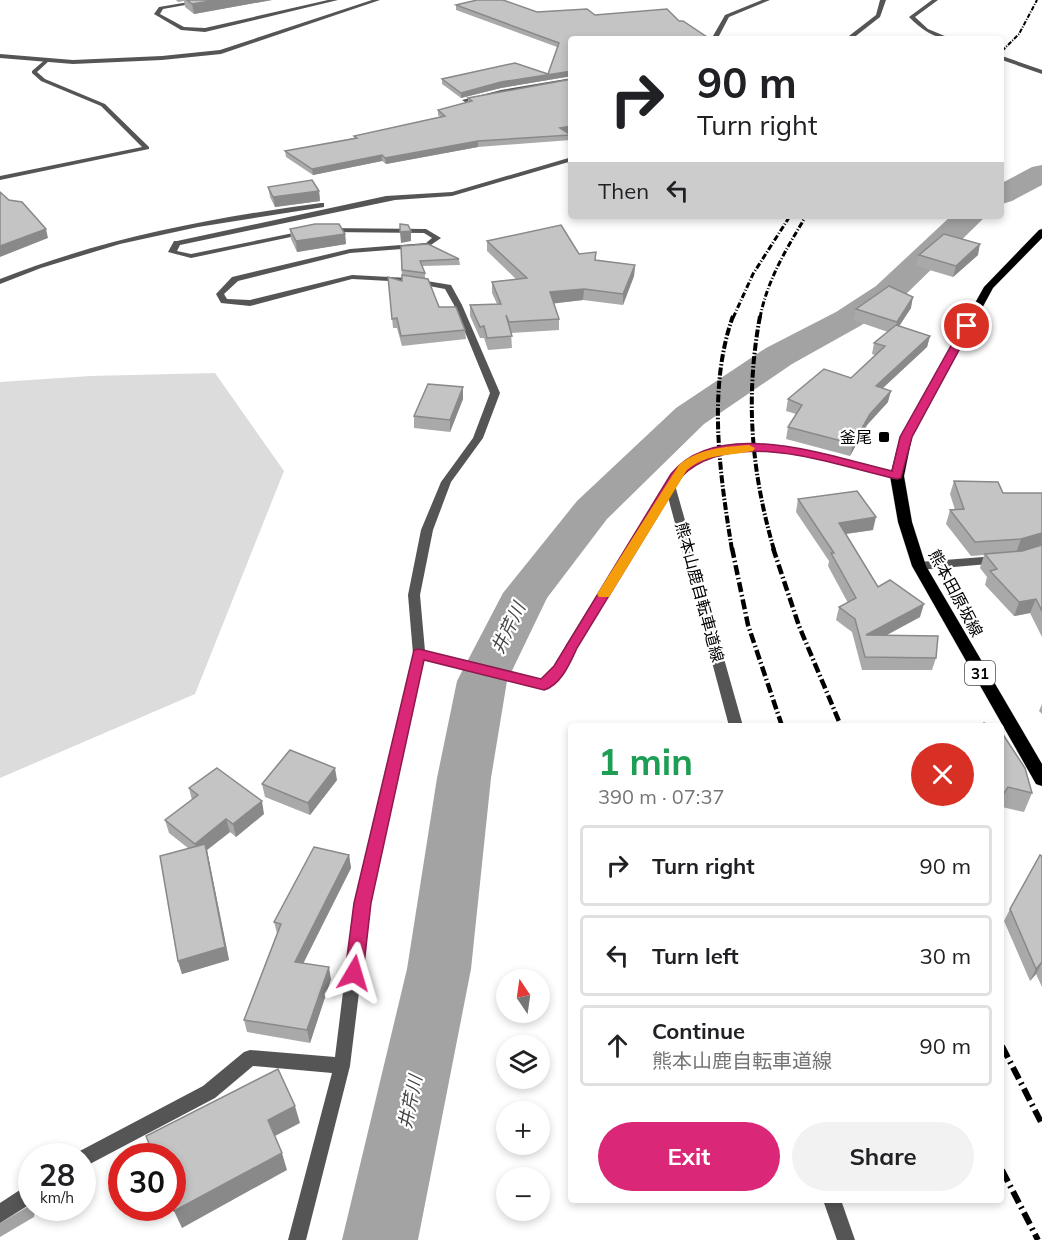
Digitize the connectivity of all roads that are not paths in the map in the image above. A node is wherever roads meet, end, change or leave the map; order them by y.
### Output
1 (210, 0) edge
2 (335, 0) edge
3 (377, 0) edge
4 (767, 0) edge
5 (883, 0) edge
6 (935, 0) edge
7 (716, 36) edge
8 (852, 36) edge
9 (941, 36) edge
10 (0, 56) edge
11 (1004, 59) edge
12 (47, 60) junction
13 (1042, 72) edge
14 (568, 81) edge
15 (465, 100) edge
16 (568, 160) edge
17 (0, 178) edge
18 (393, 198) junction
19 (1042, 232) edge
20 (0, 282) edge
21 (897, 476) junction
22 (670, 485) junction
23 (1006, 560) edge
24 (920, 566) junction
25 (419, 654) junction
26 (735, 723) edge
27 (1042, 779) edge
28 (342, 1066) junction
29 (96, 1152) edge
30 (18, 1201) edge
31 (833, 1203) edge
32 (0, 1214) edge
33 (297, 1240) edge
34 (846, 1240) edge

1 - 2 street
3 - 12 street
4 - 7 street
5 - 8 street
6 - 9 street
10 - 12 street
11 - 13 street
12 - 17 street
14 - 15 street
16 - 18 street
18 - 20 street
18 - 25 street
19 - 21 main road, 熊本田原坂線 / 31
21 - 22 main road
21 - 24 main road, 熊本田原坂線 / 31
22 - 25 street
22 - 26 street, 熊本山鹿自転車道線
23 - 24 street
24 - 27 main road, 熊本田原坂線 / 31
25 - 28 street
28 - 29 street
28 - 33 street
30 - 32 street
31 - 34 street

